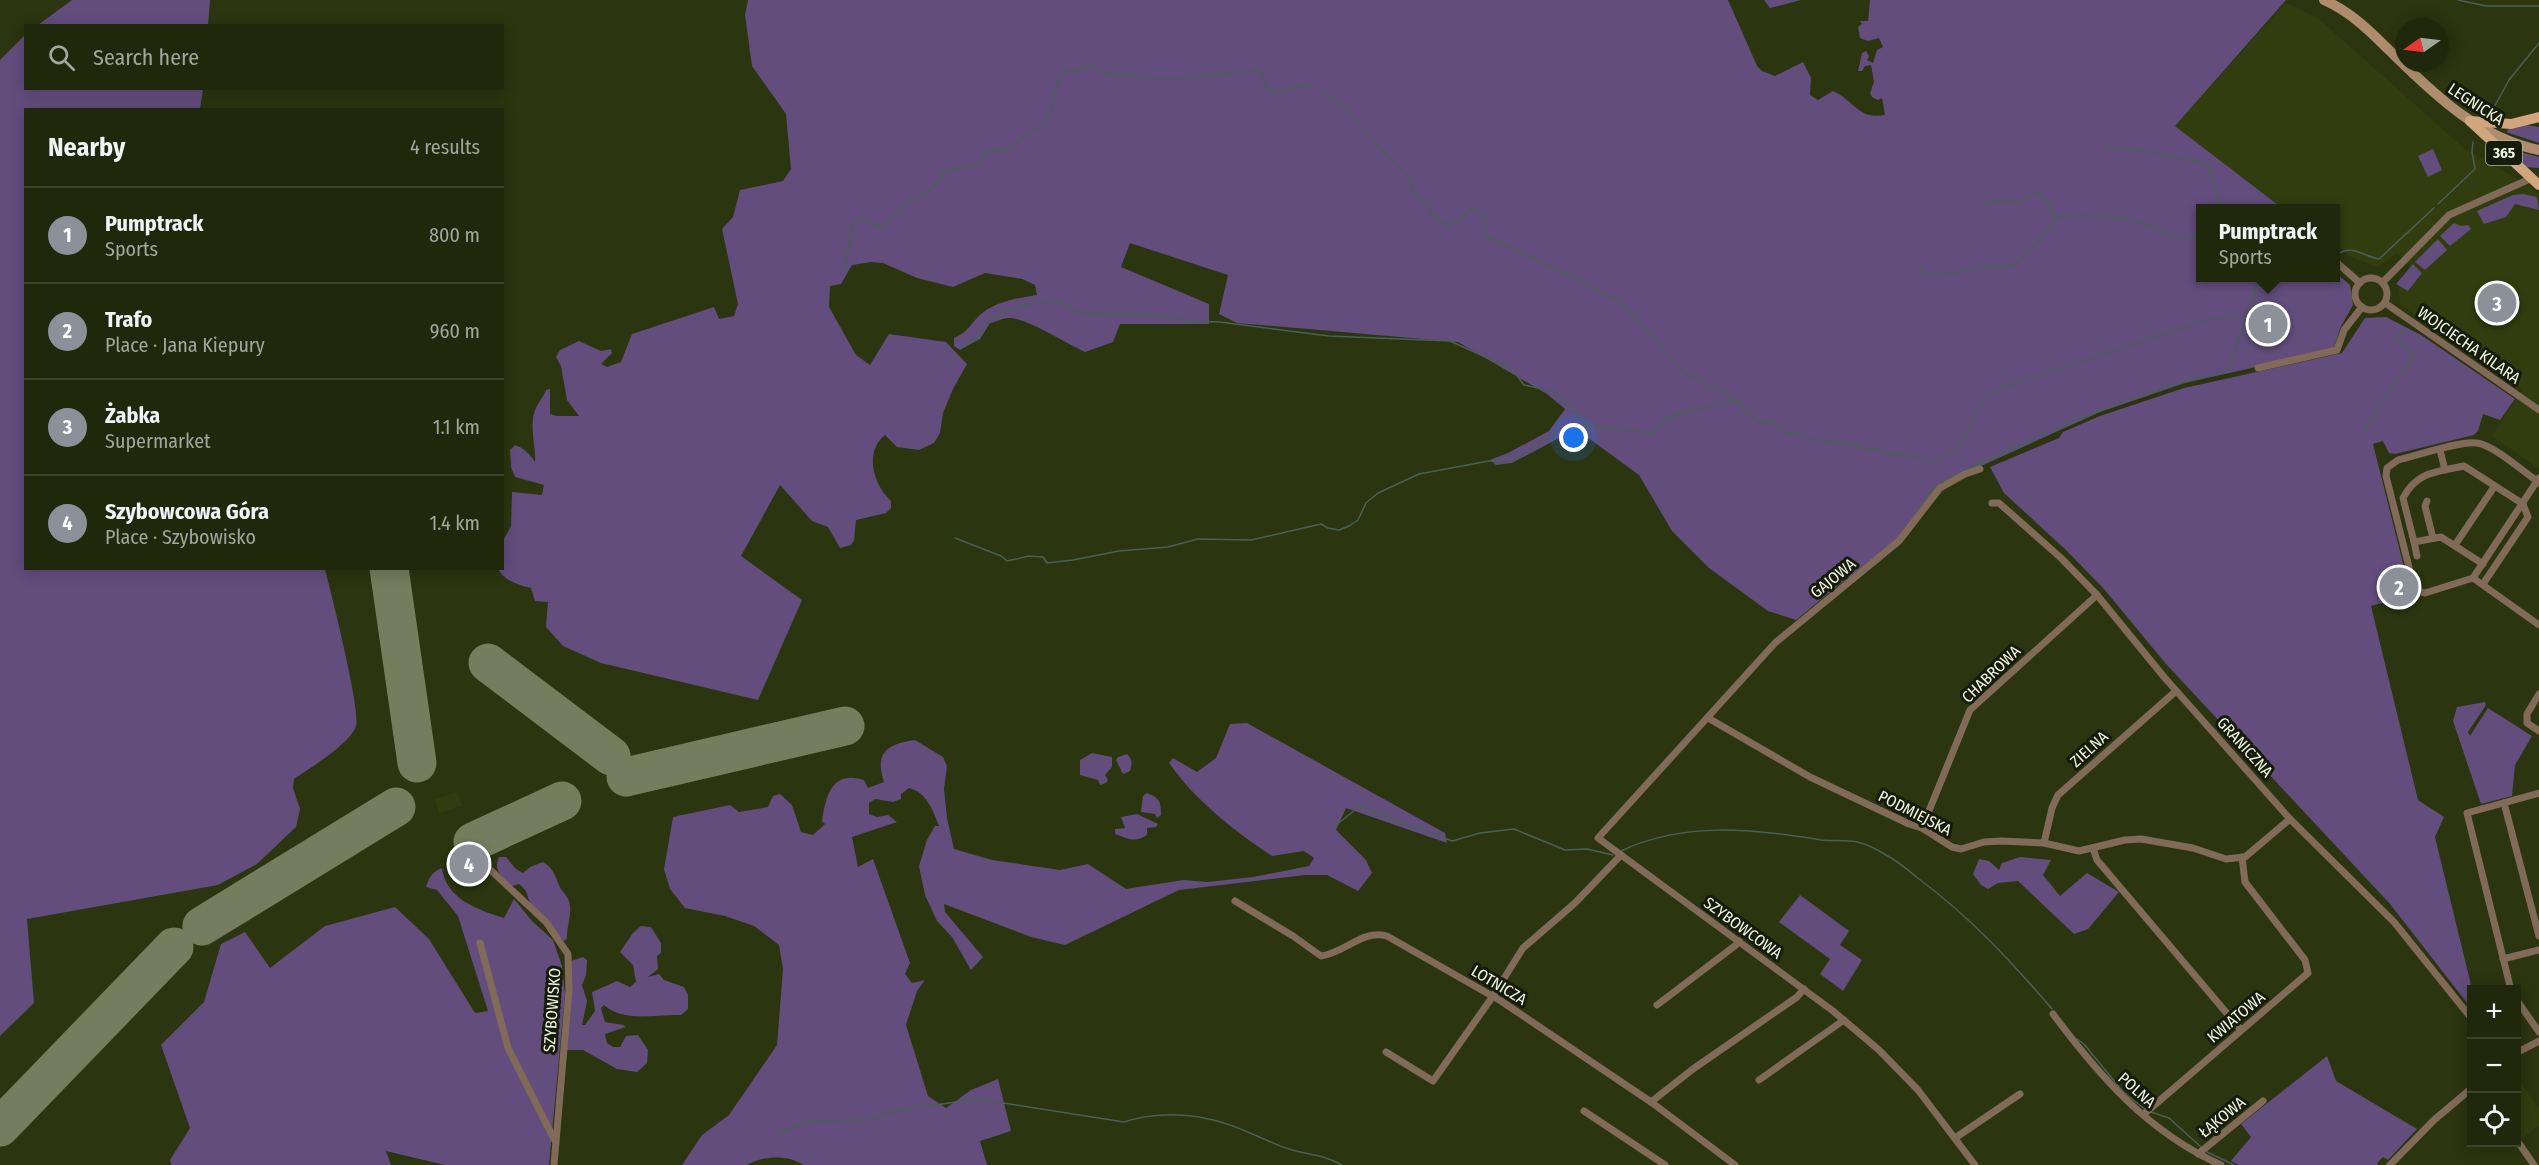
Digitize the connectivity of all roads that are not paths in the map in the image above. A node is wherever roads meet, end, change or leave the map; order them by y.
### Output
1 (2324, 0) edge
2 (2539, 117) edge
3 (2470, 121) junction
4 (2539, 150) edge
5 (2522, 168) junction
6 (2536, 182) edge
7 (2516, 184) junction
8 (2340, 266) edge
9 (2382, 282) junction
10 (2360, 283) junction
11 (2385, 303) junction
12 (2362, 307) junction
13 (2258, 368) dead end
14 (2539, 410) edge
15 (2440, 450) junction
16 (1980, 469) dead end
17 (2445, 470) junction
18 (2538, 481) edge
19 (2494, 486) junction
20 (2427, 501) dead end
21 (1992, 503) dead end
22 (2523, 504) junction
23 (2433, 538) junction
24 (2414, 542) junction
25 (2455, 545) junction
26 (2417, 556) dead end
27 (2483, 564) junction
28 (2473, 578) junction
29 (2483, 584) junction
30 (2097, 595) junction
31 (2539, 625) edge
32 (2176, 691) junction
33 (2539, 694) edge
34 (1708, 718) junction
35 (2539, 731) edge
36 (2539, 793) edge
37 (2504, 803) junction
38 (2290, 819) junction
39 (1922, 828) junction
40 (2044, 843) junction
41 (2093, 848) junction
42 (468, 849) dead end
43 (1621, 855) junction
44 (2242, 857) junction
45 (1235, 900) dead end
46 (2539, 936) edge
47 (1738, 941) junction
48 (480, 943) dead end
49 (2539, 950) edge
50 (2503, 959) junction
51 (2510, 985) edge
52 (1804, 989) junction
53 (1493, 996) junction
54 (1657, 1005) dead end
55 (2521, 1005) edge
56 (2467, 1013) edge
57 (2053, 1014) dead end
58 (1844, 1020) junction
59 (2241, 1030) junction
60 (2539, 1032) edge
61 (2539, 1041) edge
62 (2521, 1051) edge
63 (1386, 1052) dead end
64 (1759, 1080) dead end
65 (2467, 1092) edge
66 (2020, 1094) dead end
67 (2263, 1101) dead end
68 (1651, 1102) junction
69 (1584, 1111) dead end
70 (2144, 1114) junction
71 (1955, 1138) junction
72 (555, 1141) junction
73 (2521, 1145) edge
74 (2198, 1154) junction
75 (554, 1165) edge
76 (1665, 1165) edge
77 (1735, 1165) edge
78 (1975, 1165) edge
79 (2221, 1165) edge
80 (2390, 1165) edge
81 (2534, 1165) edge

1 - 3 main road, LEGNICKA / 365
2 - 3 main road, 365
3 - 4 main road, LEGNICKA / 365
3 - 5 main road, 365
5 - 6 main road, 365
5 - 7 street
6 - 7 street
7 - 9 street
8 - 10 street
9 - 10 street
9 - 11 street
10 - 12 street
11 - 12 street
11 - 14 street, WOJCIECHA KILARA
12 - 13 street
15 - 17 street
15 - 18 street
15 - 28 street
16 - 34 street, GAJOWA
17 - 19 street
17 - 24 street
18 - 22 street
19 - 22 street
19 - 25 street
20 - 23 street
21 - 30 street, GRANICZNA
22 - 27 street
22 - 29 street
23 - 24 street
23 - 25 street
24 - 26 street
25 - 27 street
27 - 28 street
28 - 29 street
29 - 31 street
30 - 32 street, GRANICZNA
30 - 39 street, CHABROWA
32 - 38 street, GRANICZNA
32 - 40 street, ZIELNA
33 - 35 street
34 - 39 street, PODMIEJSKA
34 - 43 street, SZYBOWCOWA
36 - 37 street
37 - 46 street
37 - 50 street
38 - 44 street
38 - 56 street, GRANICZNA
39 - 40 street, PODMIEJSKA
40 - 41 street, PODMIEJSKA
41 - 44 street, PODMIEJSKA
41 - 59 street
42 - 72 street, SZYBOWISKO
43 - 47 street, SZYBOWCOWA
43 - 53 street
44 - 59 street, KWIATOWA
45 - 53 street, LOTNICZA
47 - 52 street, SZYBOWCOWA
47 - 54 street
48 - 72 street, SZYBOWISKO
49 - 50 street
50 - 51 street
52 - 58 street, SZYBOWCOWA
52 - 68 street
53 - 63 street
53 - 68 street, LOTNICZA
55 - 60 street
57 - 70 street, POLNA
58 - 64 street
58 - 71 street, SZYBOWCOWA
59 - 70 street, KWIATOWA
61 - 62 street
65 - 80 street
66 - 71 street
67 - 74 street, ŁĄKOWA
68 - 77 street, LOTNICZA
69 - 76 street
70 - 74 street, POLNA
71 - 78 street, SZYBOWCOWA
72 - 75 street, SZYBOWISKO
73 - 81 street
74 - 79 street, POLNA

